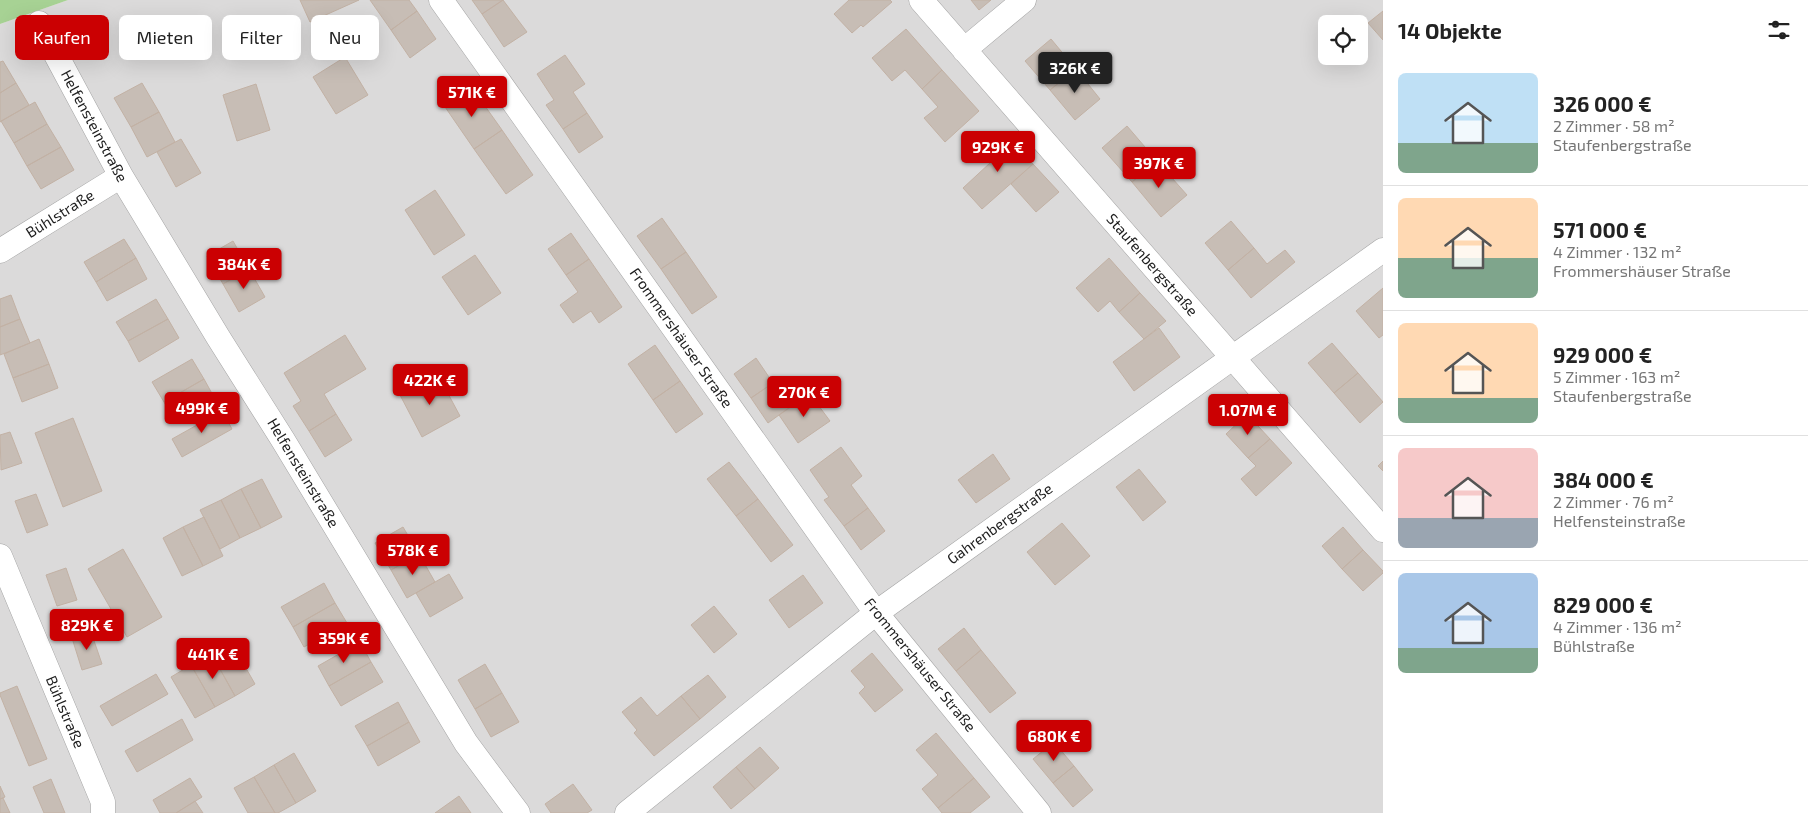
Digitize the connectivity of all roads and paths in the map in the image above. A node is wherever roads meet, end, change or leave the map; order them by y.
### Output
1 (441, 0) edge
2 (921, 0) edge
3 (1024, 0) edge
4 (964, 50) junction
5 (59, 60) edge
6 (121, 176) junction
7 (1383, 250) edge
8 (0, 251) edge
9 (1234, 357) junction
10 (1383, 530) edge
11 (0, 556) edge
12 (876, 612) junction
13 (104, 813) edge
14 (518, 813) edge
15 (627, 813) edge
16 (1039, 813) edge

1 - 12 street, Frommershäuser Straße
2 - 4 street, Staufenbergstraße
3 - 4 street
4 - 9 street, Staufenbergstraße
5 - 6 street, Helfensteinstraße
6 - 8 street, Bühlstraße
6 - 14 street, Helfensteinstraße
7 - 9 street, Gahrenbergstraße
9 - 10 street, Staufenbergstraße
9 - 12 street, Gahrenbergstraße
11 - 13 street, Bühlstraße
12 - 15 street, Gahrenbergstraße
12 - 16 street, Frommershäuser Straße

